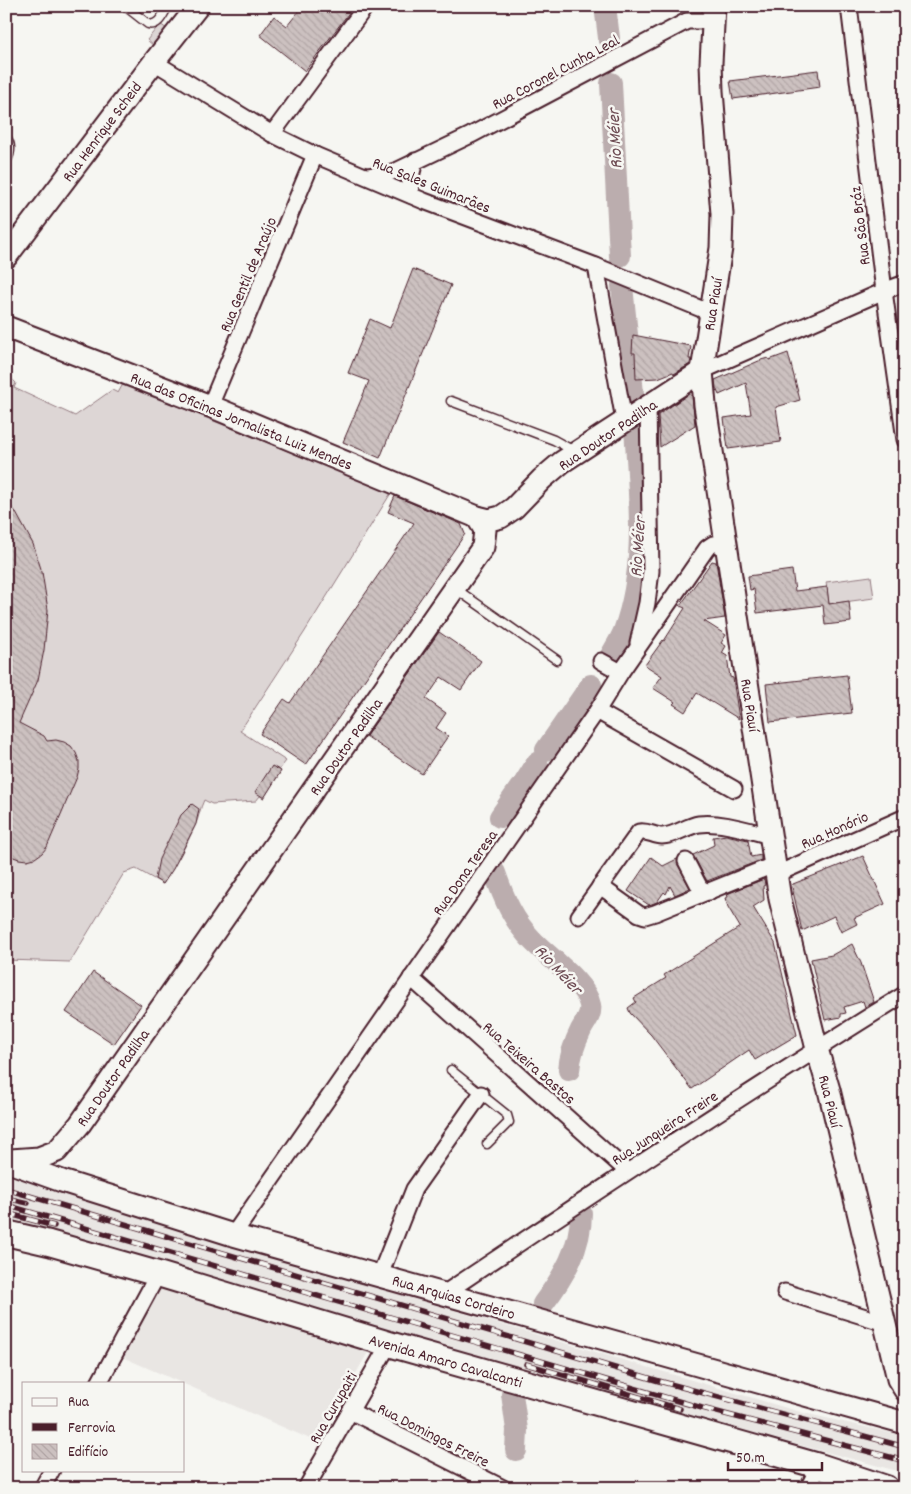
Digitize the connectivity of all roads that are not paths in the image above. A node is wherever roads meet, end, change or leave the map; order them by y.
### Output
1 (125, 6) edge
2 (168, 6) edge
3 (198, 6) edge
4 (366, 6) edge
5 (849, 6) edge
6 (714, 14) edge
7 (154, 62) junction
8 (272, 134) junction
9 (6, 137) edge
10 (315, 155) junction
11 (415, 161) junction
12 (6, 162) edge
13 (367, 176) junction
14 (411, 195) junction
15 (6, 258) edge
16 (596, 266) junction
17 (905, 283) edge
18 (884, 291) junction
19 (711, 312) junction
20 (6, 327) edge
21 (702, 371) junction
22 (452, 401) dead end
23 (210, 406) junction
24 (648, 406) junction
25 (624, 420) junction
26 (905, 440) edge
27 (576, 452) junction
28 (477, 517) junction
29 (727, 552) junction
30 (454, 588) junction
31 (636, 649) junction
32 (558, 660) dead end
33 (597, 711) junction
34 (734, 789) dead end
35 (905, 817) edge
36 (771, 836) junction
37 (686, 861) dead end
38 (776, 869) junction
39 (600, 886) junction
40 (709, 892) junction
41 (579, 916) dead end
42 (411, 978) junction
43 (905, 994) edge
44 (817, 1048) junction
45 (452, 1070) dead end
46 (481, 1094) junction
47 (487, 1144) dead end
48 (6, 1161) edge
49 (628, 1171) junction
50 (6, 1233) edge
51 (233, 1235) junction
52 (158, 1274) junction
53 (380, 1275) junction
54 (785, 1292) dead end
55 (444, 1293) junction
56 (885, 1323) junction
57 (389, 1344) junction
58 (100, 1382) edge
59 (905, 1390) edge
60 (905, 1408) edge
61 (350, 1411) junction
62 (895, 1421) edge
63 (819, 1466) junction
64 (51, 1472) edge
65 (42, 1488) edge
66 (306, 1488) edge
67 (503, 1488) edge
68 (808, 1488) edge
69 (886, 1488) edge

1 - 2 lane
3 - 7 street, Rua Henrique Scheid
4 - 8 street
5 - 18 street, Rua São Bráz
6 - 11 street, Rua Coronel Cunha Leal
6 - 19 street, Rua Piauí
7 - 8 street, Rua Sales Guimarães
7 - 15 street, Rua Henrique Scheid
8 - 10 street, Rua Sales Guimarães
9 - 12 lane
10 - 13 street, Rua Sales Guimarães
10 - 23 street, Rua Gentil de Araújo
11 - 13 street, Rua Coronel Cunha Leal
11 - 14 street
13 - 14 street, Rua Sales Guimarães
14 - 16 street, Rua Sales Guimarães
16 - 19 street, Rua Sales Guimarães
16 - 25 street
17 - 18 street
18 - 21 street
18 - 26 street, Rua São Bráz
19 - 21 street, Rua Piauí
20 - 23 street, Rua das Oficinas Jornalista Luiz Mendes
21 - 24 street, Rua Doutor Padilha
21 - 29 street, Rua Piauí
22 - 27 lane
23 - 28 street, Rua das Oficinas Jornalista Luiz Mendes
24 - 25 street, Rua Doutor Padilha
24 - 31 street
25 - 27 street, Rua Doutor Padilha
27 - 28 street, Rua Doutor Padilha
28 - 30 street, Rua Doutor Padilha
29 - 31 street, Rua Dona Teresa
29 - 36 street, Rua Piauí
30 - 32 lane
30 - 48 street, Rua Doutor Padilha
31 - 33 street, Rua Dona Teresa
33 - 34 street
33 - 42 street, Rua Dona Teresa
35 - 38 street, Rua Honório
36 - 38 street, Rua Piauí
36 - 39 street
37 - 40 street
38 - 40 street, Rua Honório
38 - 44 street, Rua Piauí
39 - 40 street, Rua Honório
39 - 41 street
42 - 49 street, Rua Teixeira Bastos
42 - 51 street, Rua Dona Teresa
43 - 44 street, Rua Junqueira Freire
44 - 49 street, Rua Junqueira Freire
44 - 56 street, Rua Piauí
45 - 46 lane
46 - 47 lane
46 - 53 street
48 - 51 street, Rua Arquias Cordeiro
49 - 55 street, Rua Junqueira Freire
50 - 52 main road, Avenida Amaro Cavalcanti
51 - 53 street, Rua Arquias Cordeiro
52 - 57 main road, Avenida Amaro Cavalcanti
52 - 58 street
53 - 55 street, Rua Arquias Cordeiro
54 - 56 street
55 - 62 street, Rua Arquias Cordeiro
56 - 59 street, Rua Piauí
57 - 61 street, Rua Curupaiti
57 - 63 main road, Avenida Amaro Cavalcanti
60 - 62 street
61 - 66 street, Rua Curupaiti
61 - 67 street, Rua Domingos Freire
63 - 68 street
63 - 69 main road, Avenida Amaro Cavalcanti
64 - 65 street

